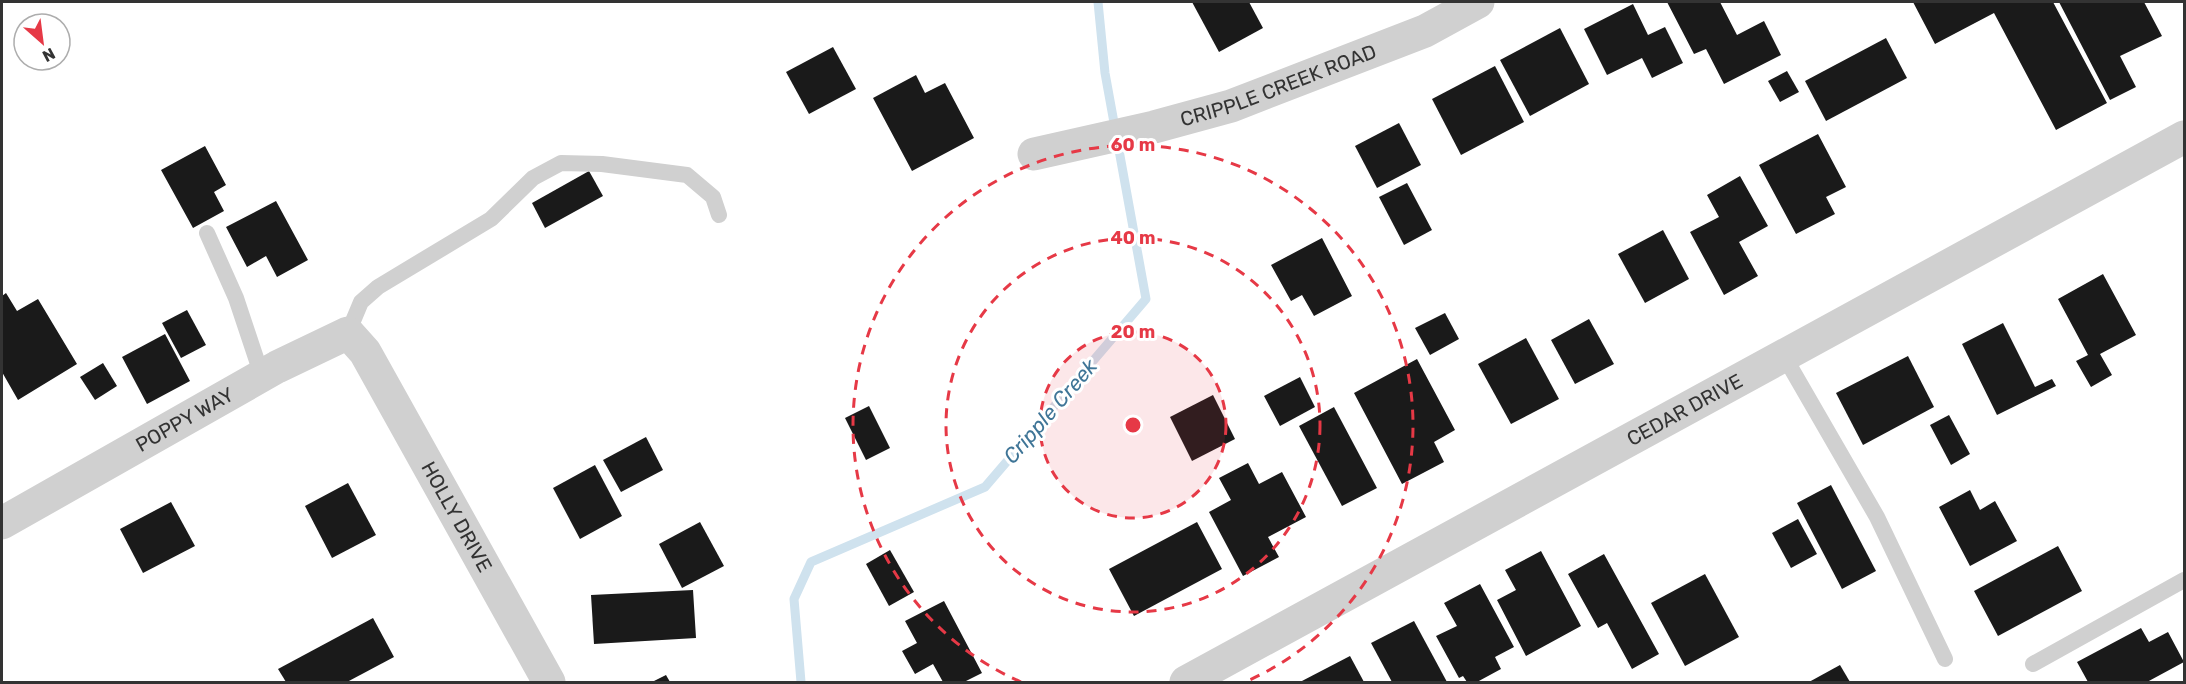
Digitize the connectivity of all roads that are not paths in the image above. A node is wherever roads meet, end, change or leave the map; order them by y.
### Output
1 (1478, 2) edge
2 (2184, 137) edge
3 (1034, 154) dead end
4 (719, 215) dead end
5 (207, 233) dead end
6 (357, 342) junction
7 (1784, 356) junction
8 (262, 376) junction
9 (2, 523) edge
10 (2184, 580) edge
11 (1945, 659) dead end
12 (2033, 664) dead end
13 (549, 682) edge
14 (1186, 682) edge

1 - 3 street, CRIPPLE CREEK ROAD
2 - 7 street, CEDAR DRIVE
4 - 6 lane
5 - 8 lane
6 - 8 street, POPPY WAY
6 - 13 street, HOLLY DRIVE
7 - 11 lane
7 - 14 street, CEDAR DRIVE
8 - 9 street, POPPY WAY
10 - 12 lane

